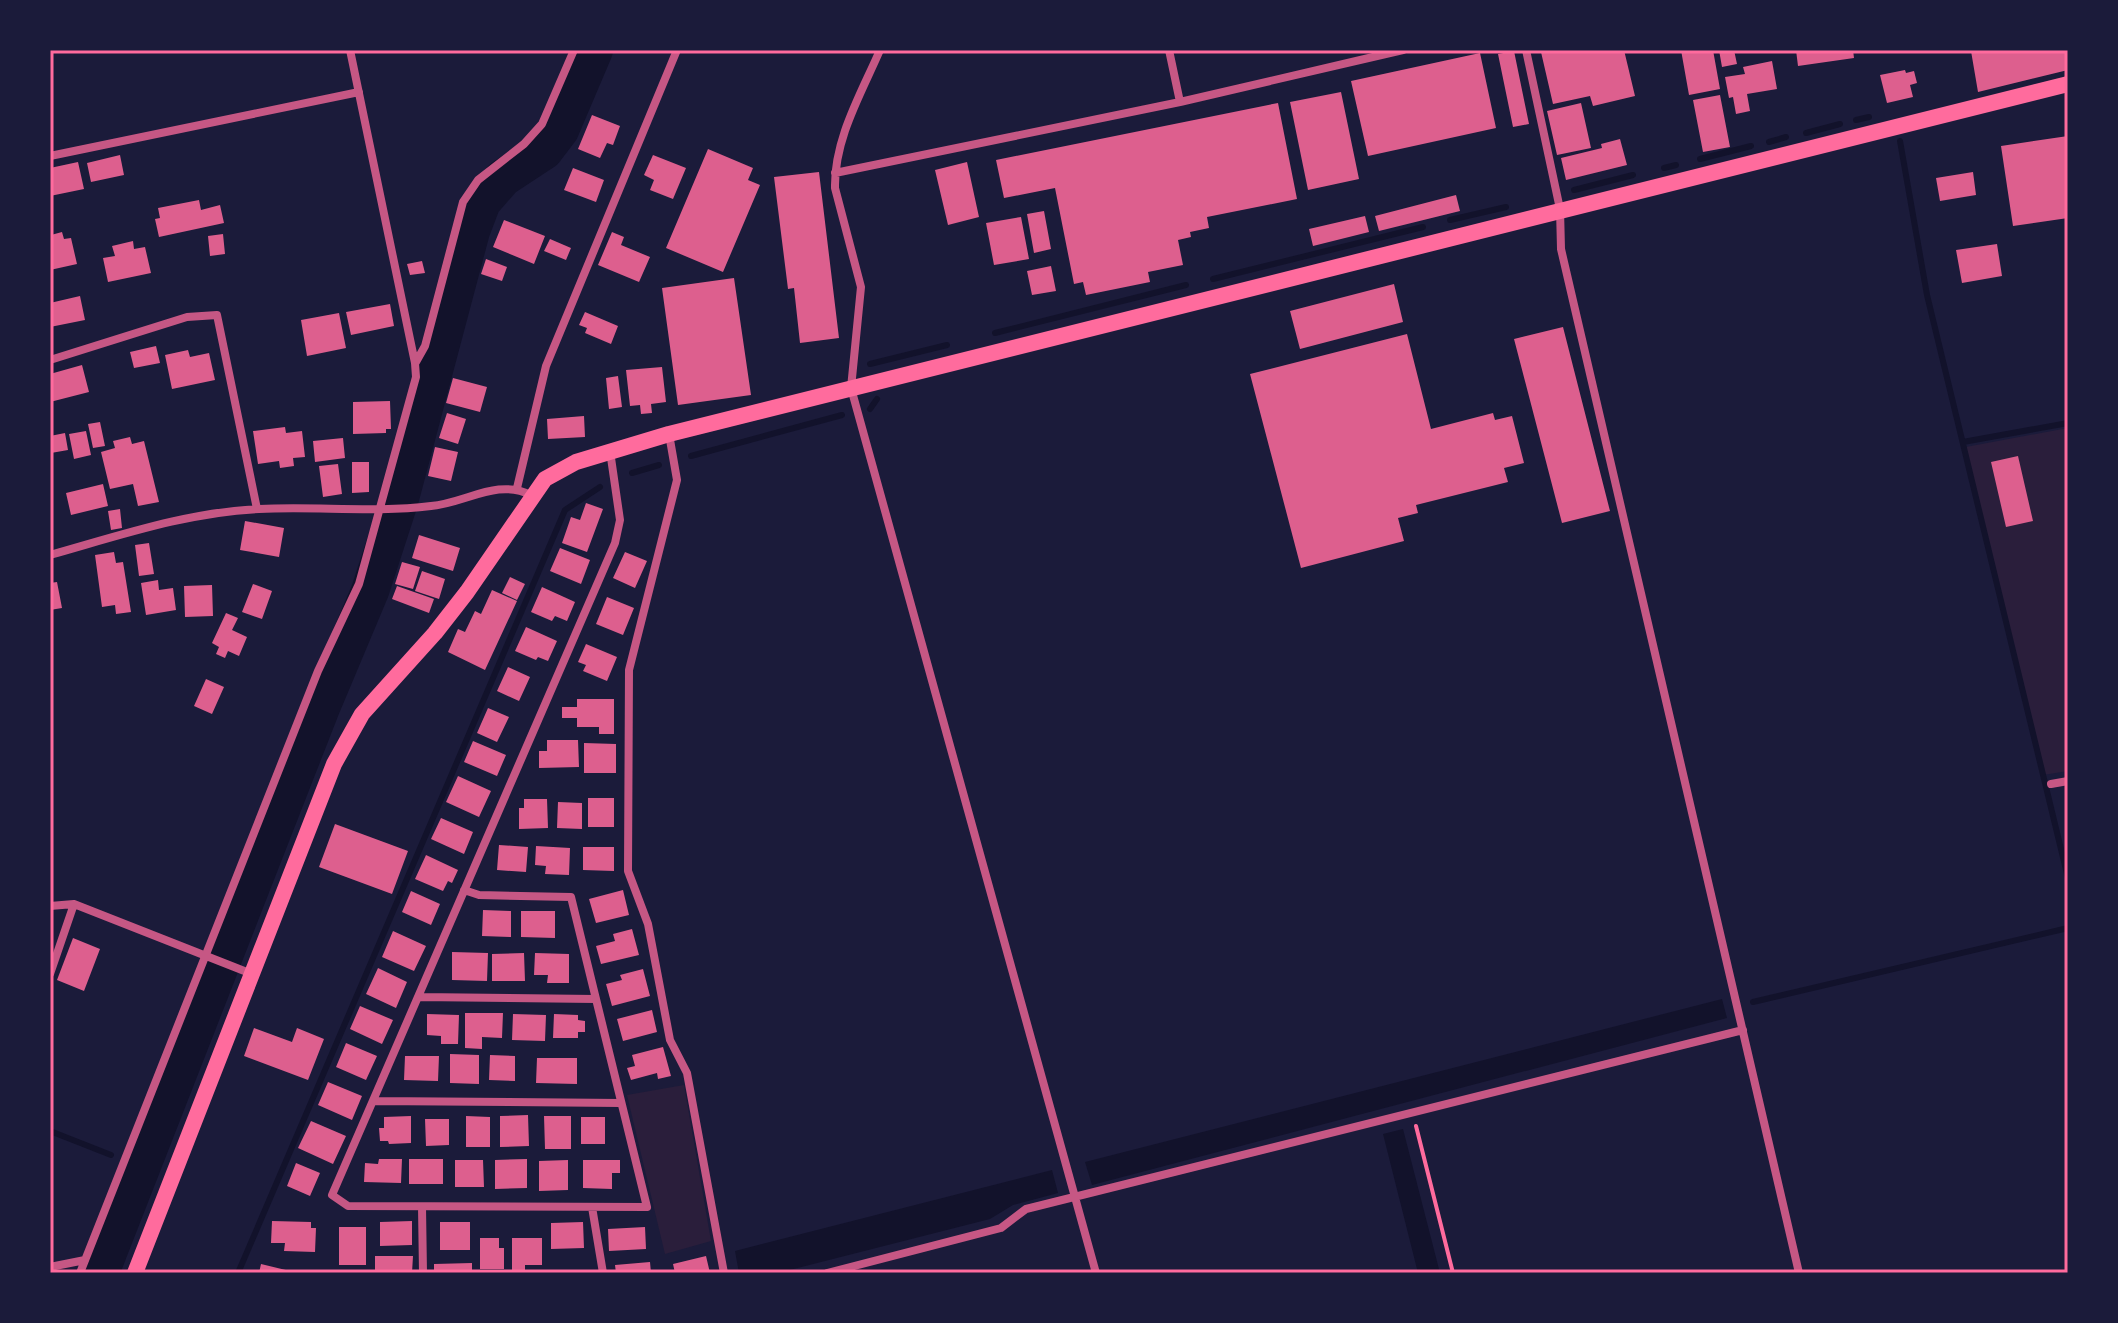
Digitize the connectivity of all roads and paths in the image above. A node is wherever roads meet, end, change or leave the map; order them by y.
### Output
1 (350, 50) edge
2 (574, 50) edge
3 (677, 50) edge
4 (880, 50) edge
5 (1169, 50) edge
6 (1403, 50) edge
7 (1526, 50) edge
8 (2068, 84) edge
9 (359, 92) junction
10 (1180, 102) junction
11 (50, 156) edge
12 (835, 173) junction
13 (1560, 209) junction
14 (50, 360) edge
15 (415, 363) junction
16 (851, 388) junction
17 (669, 434) junction
18 (610, 451) junction
19 (524, 492) junction
20 (381, 508) junction
21 (257, 509) junction
22 (50, 555) edge
23 (2068, 781) edge
24 (2051, 784) dead end
25 (464, 890) junction
26 (74, 904) junction
27 (50, 906) edge
28 (206, 956) junction
29 (50, 974) edge
30 (252, 974) junction
31 (418, 997) junction
32 (596, 999) junction
33 (1743, 1030) junction
34 (373, 1101) junction
35 (621, 1103) junction
36 (1413, 1112) junction
37 (1076, 1196) junction
38 (422, 1207) junction
39 (592, 1207) junction
40 (85, 1260) junction
41 (50, 1267) edge
42 (80, 1273) edge
43 (135, 1273) edge
44 (423, 1273) edge
45 (603, 1273) edge
46 (724, 1273) edge
47 (827, 1273) edge
48 (1096, 1273) edge
49 (1453, 1273) edge
50 (1799, 1273) edge

1 - 9 street
2 - 15 street
3 - 19 street
4 - 12 street
5 - 10 street
6 - 10 street
7 - 13 street
8 - 13 main road
9 - 11 street
9 - 15 street
10 - 12 street
12 - 16 street
13 - 16 main road
13 - 33 street
14 - 21 street
15 - 20 street
16 - 17 main road
16 - 37 street
17 - 18 main road
17 - 46 street
18 - 19 main road
18 - 25 street
19 - 20 street
19 - 30 main road
20 - 21 street
20 - 28 street
21 - 22 street
23 - 24 street
25 - 31 street
25 - 32 street
26 - 27 street
26 - 28 street
26 - 29 street
28 - 30 street
28 - 40 street
30 - 43 main road
31 - 32 street
31 - 34 street
32 - 35 street
33 - 36 street
33 - 50 street
34 - 35 street
34 - 38 street
35 - 39 street
36 - 37 street
36 - 49 path
37 - 47 street
37 - 48 street
38 - 39 street
38 - 44 street
39 - 45 street
40 - 41 street
40 - 42 street

